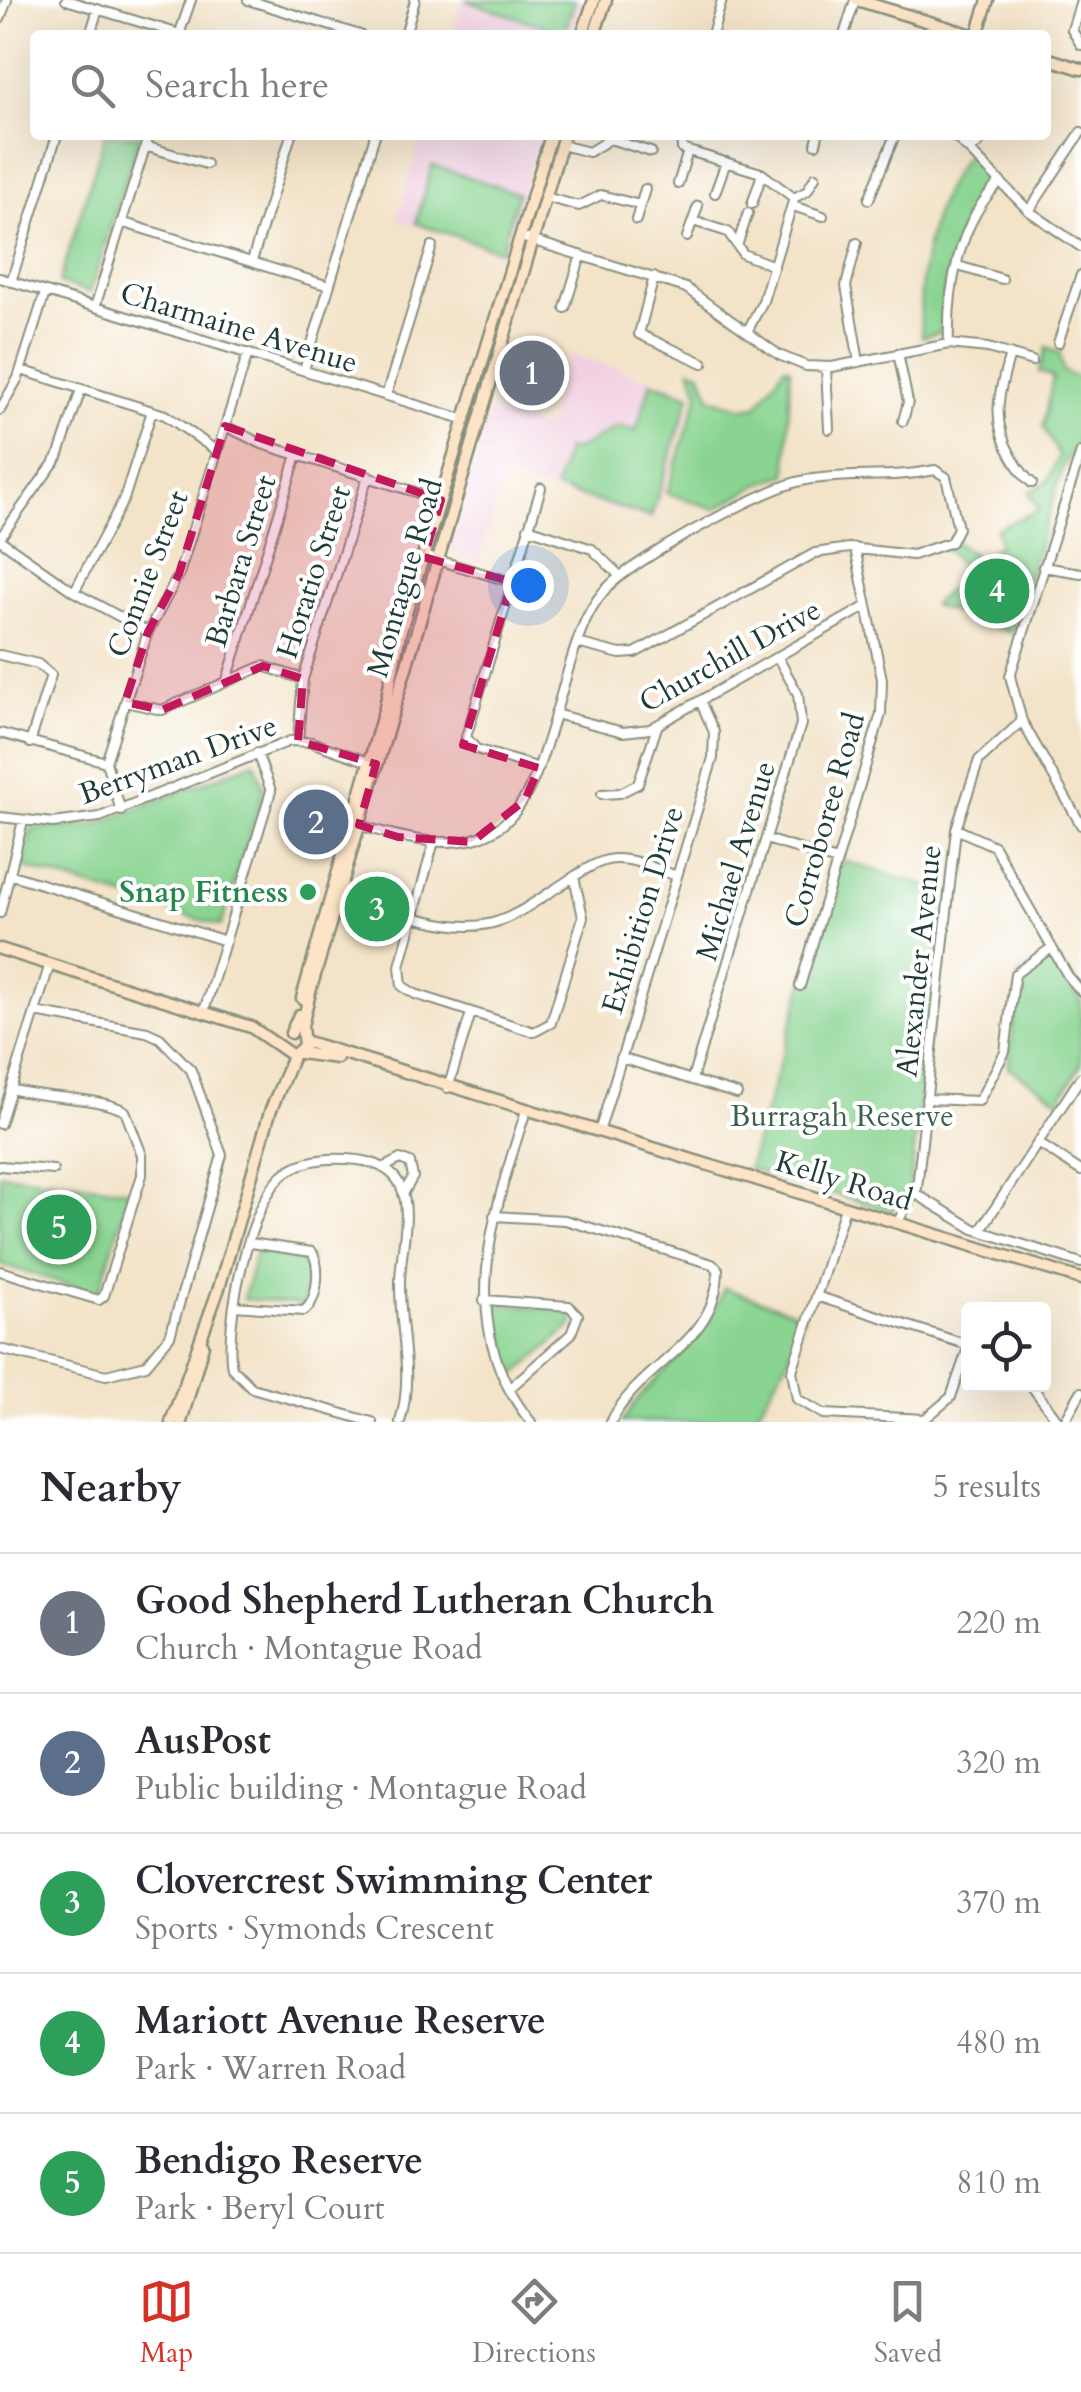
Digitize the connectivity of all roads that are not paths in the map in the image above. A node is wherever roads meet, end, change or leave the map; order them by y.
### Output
1 (7, 0) edge
2 (66, 0) edge
3 (190, 0) edge
4 (248, 0) edge
5 (416, 0) edge
6 (594, 0) edge
7 (606, 0) edge
8 (722, 0) edge
9 (856, 0) edge
10 (988, 0) edge
11 (1081, 1) edge
12 (98, 9) junction
13 (0, 19) edge
14 (327, 25) junction
15 (92, 30) edge
16 (164, 30) edge
17 (181, 30) edge
18 (326, 30) edge
19 (344, 30) edge
20 (407, 30) edge
21 (584, 30) edge
22 (596, 30) edge
23 (716, 30) edge
24 (846, 30) edge
25 (957, 30) edge
26 (976, 30) edge
27 (1081, 45) edge
28 (1051, 60) edge
29 (1081, 69) edge
30 (1081, 132) edge
31 (55, 140) edge
32 (147, 140) edge
33 (289, 140) edge
34 (373, 140) edge
35 (550, 140) edge
36 (563, 140) edge
37 (608, 140) edge
38 (613, 140) edge
39 (680, 140) edge
40 (893, 140) edge
41 (958, 140) edge
42 (982, 140) edge
43 (145, 146) junction
44 (688, 151) junction
45 (651, 152) dead end
46 (970, 152) junction
47 (726, 162) junction
48 (206, 164) dead end
49 (762, 174) junction
50 (815, 177) dead end
51 (1000, 182) junction
52 (678, 184) dead end
53 (645, 190) dead end
54 (715, 193) dead end
55 (545, 197) junction
56 (869, 199) dead end
57 (793, 202) junction
58 (640, 205) junction
59 (698, 206) dead end
60 (1028, 211) junction
61 (824, 216) dead end
62 (636, 220) dead end
63 (693, 221) junction
64 (121, 222) junction
65 (687, 237) dead end
66 (527, 238) junction
67 (738, 243) junction
68 (857, 243) dead end
69 (432, 246) dead end
70 (1081, 247) edge
71 (581, 255) junction
72 (252, 261) junction
73 (774, 266) junction
74 (958, 266) junction
75 (1081, 275) edge
76 (654, 276) junction
77 (0, 278) edge
78 (1002, 280) dead end
79 (11, 282) junction
80 (329, 286) junction
81 (46, 292) junction
82 (95, 307) junction
83 (565, 308) dead end
84 (748, 330) junction
85 (950, 344) junction
86 (1058, 344) dead end
87 (248, 353) junction
88 (898, 354) junction
89 (1010, 354) junction
90 (1032, 361) dead end
91 (860, 362) junction
92 (703, 363) dead end
93 (826, 368) junction
94 (21, 370) junction
95 (304, 370) junction
96 (81, 390) junction
97 (386, 396) junction
98 (0, 410) edge
99 (152, 410) junction
100 (903, 421) dead end
101 (471, 422) junction
102 (225, 426) junction
103 (829, 429) dead end
104 (217, 451) junction
105 (1081, 452) edge
106 (297, 455) junction
107 (368, 476) junction
108 (1032, 483) dead end
109 (542, 488) dead end
110 (441, 500) junction
111 (528, 528) junction
112 (0, 539) edge
113 (855, 548) junction
114 (430, 558) junction
115 (1043, 567) junction
116 (1081, 573) edge
117 (620, 576) junction
118 (512, 582) junction
119 (74, 592) junction
120 (865, 608) junction
121 (148, 632) junction
122 (577, 643) junction
123 (0, 655) edge
124 (778, 658) junction
125 (303, 679) junction
126 (228, 680) junction
127 (125, 702) junction
128 (701, 703) junction
129 (555, 714) junction
130 (1022, 721) junction
131 (657, 726) junction
132 (0, 734) edge
133 (298, 740) junction
134 (30, 742) junction
135 (258, 752) junction
136 (106, 762) junction
137 (372, 763) junction
138 (539, 768) junction
139 (602, 794) dead end
140 (121, 812) junction
141 (0, 817) edge
142 (23, 821) junction
143 (355, 824) junction
144 (1081, 825) edge
145 (956, 829) junction
146 (766, 839) junction
147 (433, 845) junction
148 (837, 861) junction
149 (12, 875) junction
150 (676, 876) junction
151 (574, 877) junction
152 (0, 914) edge
153 (413, 917) junction
154 (226, 941) junction
155 (1051, 948) junction
156 (0, 949) edge
157 (50, 964) junction
158 (800, 986) dead end
159 (1081, 991) edge
160 (204, 1011) junction
161 (35, 1012) junction
162 (472, 1013) junction
163 (251, 1027) junction
164 (296, 1036) junction
165 (289, 1052) junction
166 (621, 1058) junction
167 (362, 1062) junction
168 (1081, 1077) edge
169 (692, 1079) junction
170 (448, 1088) junction
171 (11, 1089) junction
172 (737, 1094) dead end
173 (926, 1099) junction
174 (526, 1111) junction
175 (0, 1124) edge
176 (598, 1132) junction
177 (1038, 1143) junction
178 (0, 1166) edge
179 (384, 1168) junction
180 (53, 1170) dead end
181 (1081, 1170) edge
182 (403, 1194) junction
183 (916, 1194) junction
184 (846, 1208) junction
185 (494, 1216) junction
186 (897, 1223) junction
187 (980, 1231) junction
188 (250, 1243) junction
189 (1081, 1262) edge
190 (0, 1270) edge
191 (1081, 1279) edge
192 (816, 1296) junction
193 (484, 1300) junction
194 (234, 1306) junction
195 (210, 1315) junction
196 (961, 1344) edge
197 (0, 1350) edge
198 (961, 1366) edge
199 (509, 1389) junction
200 (1037, 1392) edge
201 (1081, 1392) edge
202 (171, 1422) edge
203 (181, 1422) edge
204 (372, 1422) edge
205 (400, 1422) edge
206 (531, 1422) edge
207 (612, 1422) edge
208 (1062, 1422) edge

1 - 13 street
2 - 12 street
3 - 17 street
4 - 14 street
5 - 20 street
6 - 21 main road
7 - 22 main road
8 - 23 street
9 - 24 street
9 - 25 main road
10 - 26 main road
11 - 27 street
12 - 15 street
12 - 16 street
14 - 18 street
14 - 19 street
28 - 29 main road
30 - 60 street
31 - 79 street
32 - 43 street
33 - 72 street
34 - 80 street
35 - 66 main road, Montague Road
36 - 37 street
36 - 55 main road, Montague Road
38 - 45 street
39 - 44 street
40 - 56 street
41 - 46 street
42 - 46 street
43 - 48 street
43 - 64 street
44 - 47 street
44 - 52 street
46 - 51 street
47 - 49 street
47 - 54 street
49 - 57 street
49 - 67 street
50 - 57 street
51 - 60 street
51 - 74 street
53 - 58 street
55 - 58 street
55 - 66 main road, Montague Road
57 - 61 street
57 - 73 street
58 - 62 street
59 - 63 street
60 - 70 street
63 - 65 street
63 - 67 street
64 - 72 street
64 - 82 street
66 - 71 street
66 - 101 main road, Montague Road
67 - 73 street
68 - 91 street
69 - 97 street
71 - 76 street
71 - 83 street
72 - 80 street
73 - 84 street
74 - 78 street
74 - 85 street
75 - 86 street
76 - 84 street
76 - 92 street
77 - 79 street, Charmaine Avenue
79 - 81 street, Charmaine Avenue
80 - 95 street
81 - 82 street, Charmaine Avenue
81 - 94 street
82 - 87 street, Charmaine Avenue
84 - 93 street
85 - 88 street
85 - 89 street
87 - 95 street, Charmaine Avenue
87 - 102 street, Connie Street
88 - 91 street
88 - 100 street
89 - 90 street
89 - 108 street
91 - 93 street
93 - 103 street
94 - 96 street
94 - 98 street
95 - 97 street, Charmaine Avenue
96 - 99 street
96 - 112 street
97 - 101 street, Charmaine Avenue
99 - 104 street
99 - 119 street
101 - 110 main road, Montague Road
101 - 114 main road, Montague Road
102 - 104 street, Connie Street
102 - 106 street
104 - 121 street, Connie Street
105 - 115 street
106 - 107 street
106 - 126 street, Barbara Street
107 - 110 street
107 - 125 street, Horatio Street
109 - 111 street
110 - 114 main road, Montague Road
111 - 117 street
111 - 118 street
112 - 119 street
113 - 117 street
113 - 120 street, Corroboree Road
113 - 122 street
114 - 118 street
114 - 137 main road, Montague Road
115 - 116 street
115 - 130 street
117 - 122 street
118 - 138 street
119 - 121 street
120 - 124 street, Churchill Drive
120 - 148 street, Corroboree Road
121 - 127 street, Connie Street
122 - 129 street
123 - 134 street
124 - 128 street, Churchill Drive
124 - 146 street, Michael Avenue
125 - 126 street
125 - 133 street, Horatio Street
126 - 127 street
127 - 136 street, Connie Street
128 - 131 street, Churchill Drive
128 - 150 street, Exhibition Drive
129 - 131 street, Churchill Drive
129 - 138 street
130 - 144 street
130 - 145 street, Alexander Avenue
131 - 139 street
132 - 134 street
133 - 135 street, Berryman Drive
133 - 137 street, Berryman Drive
134 - 136 street
135 - 140 street, Berryman Drive
135 - 154 street
136 - 140 street
137 - 143 main road, Montague Road
138 - 147 street
140 - 142 street, Berryman Drive
141 - 142 street, Berryman Drive
142 - 149 street
143 - 147 street
143 - 164 main road, Montague Road
145 - 155 street
145 - 173 street, Alexander Avenue
146 - 148 street
146 - 169 street, Michael Avenue
147 - 153 street
148 - 158 street, Corroboree Road
149 - 152 street
149 - 154 street
150 - 151 street
150 - 166 street, Exhibition Drive
151 - 153 street
151 - 162 street
153 - 162 street
154 - 160 street
155 - 159 street
155 - 173 street
156 - 157 main road, Kelly Road
157 - 160 main road, Kelly Road
157 - 161 street
160 - 163 main road, Kelly Road
161 - 171 street
161 - 197 street
162 - 170 street
163 - 164 main road, Kelly Road
163 - 165 main road, Kelly Road
164 - 165 main road
164 - 165 main road
164 - 167 main road, Kelly Road
165 - 167 main road, Kelly Road
165 - 195 main road
166 - 169 street
166 - 176 street, Exhibition Drive
167 - 170 main road, Kelly Road
168 - 177 street
169 - 172 street
170 - 174 main road, Kelly Road
171 - 175 street
171 - 190 street
173 - 183 street, Alexander Avenue
174 - 176 main road, Kelly Road
174 - 185 street
176 - 184 main road, Kelly Road
177 - 181 street
177 - 187 street
178 - 180 street
179 - 182 street
179 - 182 street
179 - 188 street
182 - 205 street
183 - 186 street, Alexander Avenue
183 - 187 street
184 - 186 main road, Kelly Road
184 - 192 street
185 - 193 street
185 - 207 street
186 - 191 main road, Kelly Road
187 - 189 street
188 - 194 street
188 - 194 street
192 - 196 street
192 - 198 street
193 - 199 street
193 - 199 street
194 - 204 street
195 - 202 main road
195 - 203 main road
199 - 206 street
200 - 208 street
201 - 208 street

